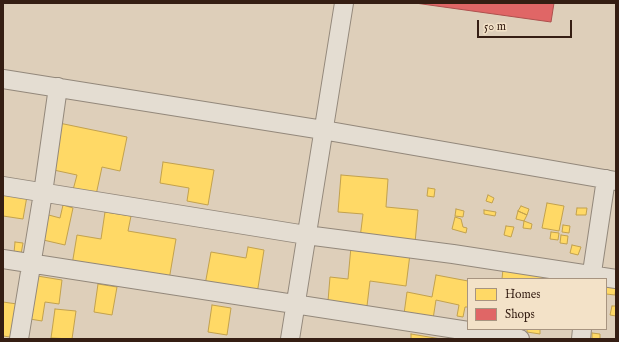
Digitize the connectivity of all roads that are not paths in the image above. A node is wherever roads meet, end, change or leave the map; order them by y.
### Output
1 (344, 3) edge
2 (3, 79) edge
3 (58, 87) junction
4 (323, 130) junction
5 (611, 180) edge
6 (3, 186) edge
7 (44, 193) junction
8 (306, 235) junction
9 (3, 259) edge
10 (32, 263) junction
11 (591, 277) edge
12 (604, 278) edge
13 (296, 304) junction
14 (19, 339) edge
15 (290, 339) edge
16 (520, 339) edge

1 - 4 street
2 - 3 street
3 - 4 street
3 - 7 street
4 - 5 street
4 - 8 street
5 - 11 street
6 - 7 street
7 - 8 street
7 - 10 street
8 - 11 street
8 - 13 street
9 - 10 street
10 - 13 street
10 - 14 street
11 - 12 street
13 - 15 street
13 - 16 street

